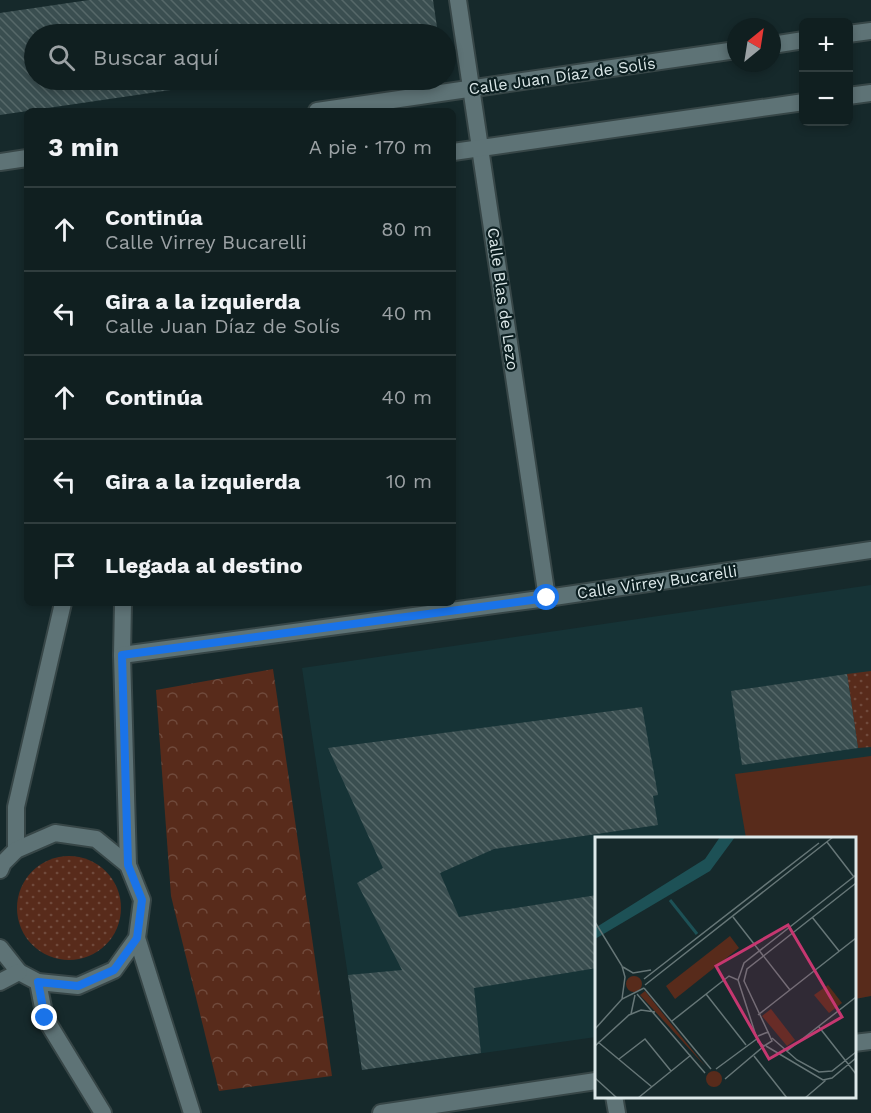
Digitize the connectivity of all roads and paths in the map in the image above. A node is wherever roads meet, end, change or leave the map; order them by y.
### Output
1 (458, 0) edge
2 (871, 31) edge
3 (853, 33) edge
4 (799, 41) edge
5 (781, 44) edge
6 (727, 51) edge
7 (472, 89) junction
8 (871, 93) edge
9 (853, 95) edge
10 (799, 103) edge
11 (338, 108) edge
12 (480, 147) junction
13 (456, 151) edge
14 (24, 158) edge
15 (0, 162) edge
16 (871, 550) edge
17 (547, 598) junction
18 (62, 606) edge
19 (123, 606) edge
20 (122, 655) junction
21 (16, 850) junction
22 (1, 865) edge
23 (128, 865) junction
24 (137, 938) junction
25 (0, 948) edge
26 (20, 972) junction
27 (0, 982) edge
28 (38, 982) junction
29 (871, 1041) edge
30 (856, 1043) edge
31 (595, 1081) edge
32 (614, 1098) edge
33 (103, 1113) edge
34 (192, 1113) edge
35 (381, 1113) edge
36 (616, 1113) edge

1 - 7 street, Calle Blas de Lezo
2 - 3 street
4 - 5 street
6 - 7 street, Calle Juan Díaz de Solís
7 - 11 street, Calle Juan Díaz de Solís
7 - 12 street, Calle Blas de Lezo
8 - 9 street
10 - 12 street
12 - 13 street
12 - 17 street, Calle Blas de Lezo
14 - 15 street
16 - 17 street, Calle Virrey Bucarelli
17 - 20 street, Calle Virrey Bucarelli
18 - 21 street
19 - 20 street
20 - 23 street
21 - 22 street
21 - 23 street
23 - 24 street
24 - 28 street
24 - 34 street
25 - 26 street
26 - 27 street
26 - 28 street
28 - 33 street
29 - 30 street
31 - 35 street
32 - 36 street

